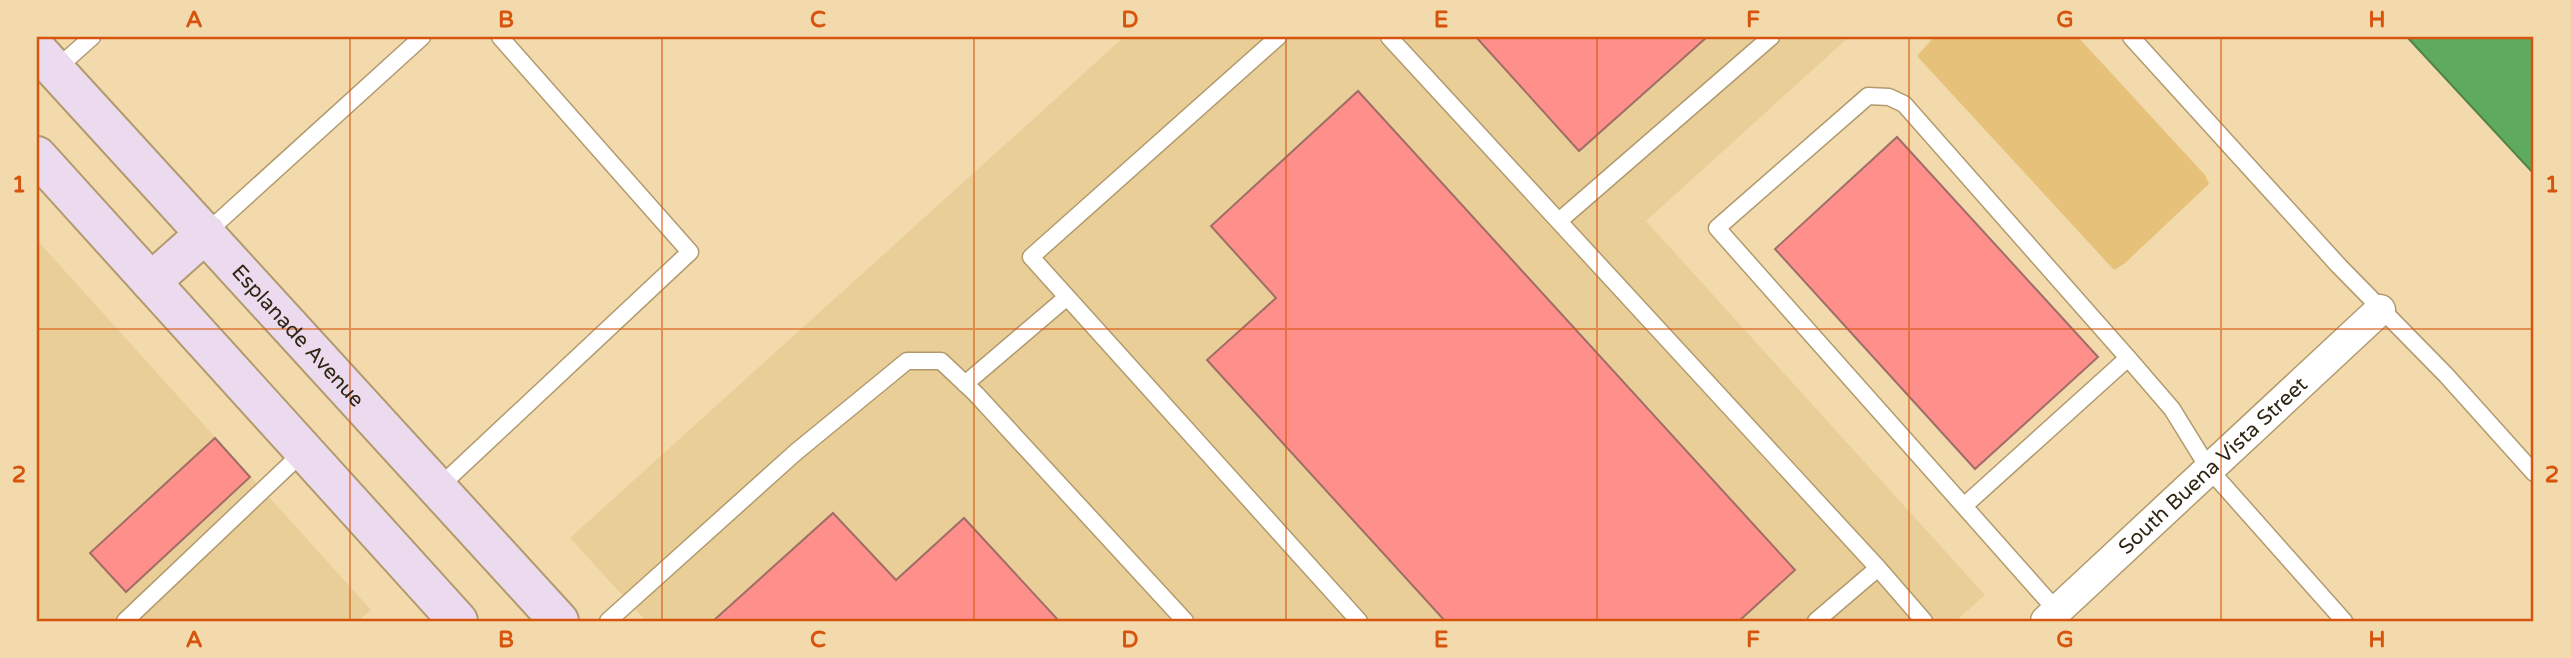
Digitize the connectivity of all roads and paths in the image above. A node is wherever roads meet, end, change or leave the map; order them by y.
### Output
1 (92, 37) edge
2 (422, 37) edge
3 (500, 37) edge
4 (1278, 37) edge
5 (1389, 37) edge
6 (1771, 37) edge
7 (2131, 37) edge
8 (46, 60) edge
9 (37, 156) edge
10 (1559, 221) junction
11 (206, 233) junction
12 (151, 282) junction
13 (1067, 297) junction
14 (2380, 310) junction
15 (2128, 358) junction
16 (965, 384) junction
17 (304, 451) junction
18 (2208, 469) junction
19 (2534, 473) edge
20 (438, 488) junction
21 (1964, 506) junction
22 (1878, 568) junction
23 (2051, 616) edge
24 (125, 621) edge
25 (458, 621) edge
26 (559, 621) edge
27 (608, 621) edge
28 (1185, 621) edge
29 (1359, 621) edge
30 (1816, 621) edge
31 (1924, 621) edge
32 (2344, 621) edge

1 - 8 lane
2 - 11 lane
3 - 20 lane
4 - 13 lane
5 - 10 lane
6 - 10 lane
7 - 14 lane
8 - 11 main road, Esplanade Avenue
9 - 12 main road
10 - 22 lane
11 - 12 main road
11 - 20 main road, Esplanade Avenue
12 - 17 main road
13 - 16 lane
13 - 29 lane
14 - 18 street, South Buena Vista Street
14 - 19 lane
15 - 18 lane
15 - 21 lane
15 - 21 lane
16 - 27 lane
16 - 28 lane
17 - 24 lane
17 - 25 main road
18 - 23 street, South Buena Vista Street
18 - 32 lane
20 - 26 main road, Esplanade Avenue
21 - 23 lane
22 - 30 lane
22 - 31 lane

